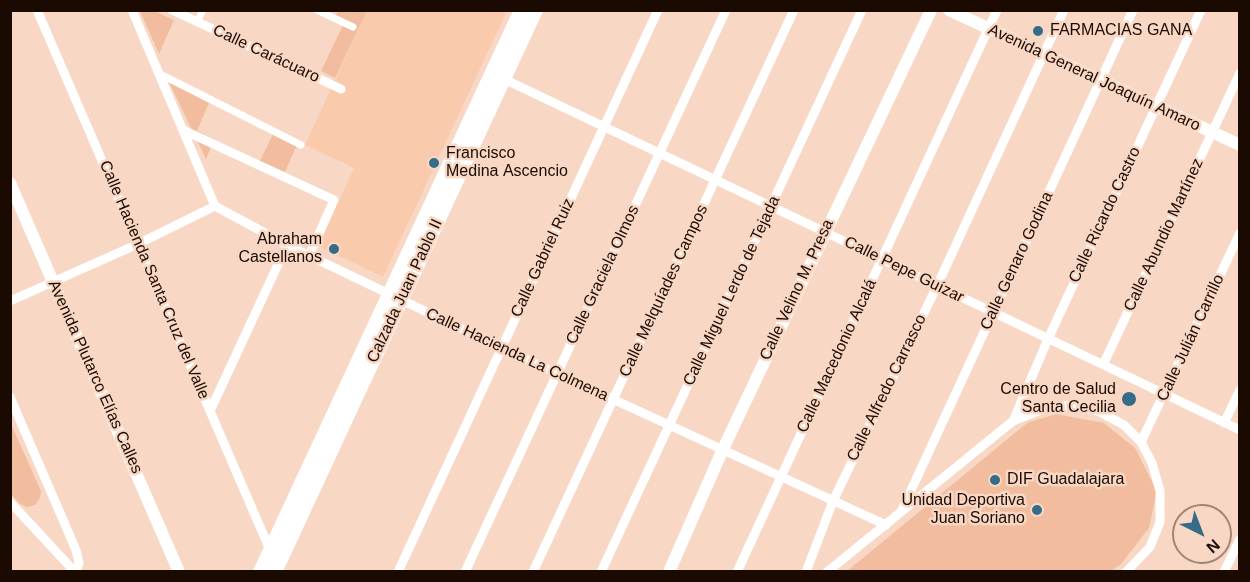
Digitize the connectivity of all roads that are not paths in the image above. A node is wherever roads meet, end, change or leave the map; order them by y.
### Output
1 (37, 10) edge
2 (132, 10) edge
3 (172, 10) edge
4 (203, 10) edge
5 (317, 10) edge
6 (521, 10) edge
7 (536, 10) edge
8 (658, 10) edge
9 (726, 10) edge
10 (794, 10) edge
11 (862, 10) edge
12 (931, 10) edge
13 (949, 10) edge
14 (997, 10) edge
15 (1064, 10) edge
16 (1133, 10) edge
17 (1201, 10) edge
18 (197, 22) junction
19 (353, 27) dead end
20 (988, 29) junction
21 (1044, 54) junction
22 (1239, 73) edge
23 (160, 74) junction
24 (504, 79) junction
25 (1101, 81) junction
26 (341, 89) dead end
27 (1156, 106) junction
28 (604, 127) junction
29 (183, 130) junction
30 (1212, 132) junction
31 (301, 145) dead end
32 (1239, 145) edge
33 (660, 153) junction
34 (716, 180) junction
35 (10, 183) edge
36 (215, 207) junction
37 (771, 207) junction
38 (825, 231) junction
39 (1239, 233) edge
40 (138, 244) junction
41 (287, 245) junction
42 (309, 256) junction
43 (882, 259) junction
44 (53, 282) junction
45 (937, 285) junction
46 (395, 297) junction
47 (10, 301) edge
48 (993, 312) junction
49 (1048, 339) junction
50 (502, 348) junction
51 (1103, 365) junction
52 (557, 374) junction
53 (1239, 390) edge
54 (1164, 394) junction
55 (10, 397) edge
56 (613, 400) junction
57 (210, 411) junction
58 (1013, 421) junction
59 (1224, 423) junction
60 (669, 426) junction
61 (1239, 430) edge
62 (1141, 442) junction
63 (723, 449) junction
64 (780, 477) junction
65 (833, 501) junction
66 (10, 502) edge
67 (901, 512) junction
68 (885, 525) junction
69 (1239, 539) edge
70 (270, 550) junction
71 (75, 572) edge
72 (179, 572) edge
73 (260, 572) edge
74 (274, 572) edge
75 (398, 572) edge
76 (465, 572) edge
77 (533, 572) edge
78 (601, 572) edge
79 (669, 572) edge
80 (737, 572) edge
81 (806, 572) edge
82 (827, 572) edge
83 (1126, 572) edge
84 (1224, 572) edge

1 - 40 street, Calle Hacienda Santa Cruz del Valle
2 - 23 street
3 - 18 street, Calle Carácuaro
4 - 18 street
5 - 19 street
6 - 46 main road, Calzada Juan Pablo II
7 - 24 main road, Calzada Juan Pablo II
8 - 28 street, Calle Gabriel Ruiz
9 - 33 street, Calle Graciela Olmos
10 - 34 street, Calle Melquíades Campos
11 - 37 street, Calle Miguel Lerdo de Tejada
12 - 38 street, Calle Velino M. Presa
13 - 20 street, Avenida General Joaquín Amaro
14 - 20 street, Calle Macedonio Alcalá
15 - 21 street, Calle Alfredo Carrasco
16 - 25 street, Calle Genaro Godina
17 - 27 street, Calle Ricardo Castro
18 - 26 street, Calle Carácuaro
20 - 21 street, Avenida General Joaquín Amaro
20 - 43 street, Calle Macedonio Alcalá
21 - 25 street, Avenida General Joaquín Amaro
21 - 45 street, Calle Alfredo Carrasco
22 - 30 street, Calle Abundio Martínez
23 - 29 street
23 - 31 street
24 - 28 street, Calle Pepe Guízar
24 - 46 main road, Calzada Juan Pablo II
25 - 27 street, Avenida General Joaquín Amaro
25 - 48 street, Calle Genaro Godina
27 - 30 street, Avenida General Joaquín Amaro
27 - 49 street, Calle Ricardo Castro
28 - 33 street, Calle Pepe Guízar
28 - 50 street, Calle Gabriel Ruiz
29 - 36 street
29 - 42 street
30 - 32 street, Avenida General Joaquín Amaro
30 - 51 street, Calle Abundio Martínez
33 - 34 street, Calle Pepe Guízar
33 - 52 street, Calle Graciela Olmos
34 - 37 street, Calle Pepe Guízar
34 - 56 street, Calle Melquíades Campos
35 - 44 street, Avenida Plutarco Elías Calles
36 - 40 street
36 - 41 street, Calle Hacienda La Colmena
37 - 38 street, Calle Pepe Guízar
37 - 60 street, Calle Miguel Lerdo de Tejada
38 - 43 street, Calle Pepe Guízar
38 - 63 street, Calle Velino M. Presa
39 - 54 street, Calle Julián Carrillo
40 - 44 street
40 - 57 street, Calle Hacienda Santa Cruz del Valle
41 - 42 street, Calle Hacienda La Colmena
41 - 57 street
42 - 46 street, Calle Hacienda La Colmena
43 - 45 street, Calle Pepe Guízar
43 - 64 street, Calle Macedonio Alcalá
44 - 47 street
44 - 72 street, Avenida Plutarco Elías Calles
45 - 48 street, Calle Pepe Guízar
45 - 65 street, Calle Alfredo Carrasco
46 - 50 street, Calle Hacienda La Colmena
46 - 70 main road, Calzada Juan Pablo II
46 - 74 main road, Calzada Juan Pablo II
48 - 49 street, Calle Pepe Guízar
48 - 67 street, Calle Genaro Godina
49 - 51 street, Calle Pepe Guízar
49 - 58 street, Calle Ricardo Castro
50 - 52 street, Calle Hacienda La Colmena
50 - 75 street, Calle Gabriel Ruiz
51 - 54 street, Calle Pepe Guízar
52 - 56 street, Calle Hacienda La Colmena
52 - 76 street, Calle Graciela Olmos
53 - 59 street
54 - 59 street, Calle Pepe Guízar
54 - 62 street, Calle Julián Carrillo
55 - 71 street
56 - 60 street, Calle Hacienda La Colmena
56 - 77 street, Calle Melquíades Campos
57 - 70 street, Calle Hacienda Santa Cruz del Valle
58 - 62 street
58 - 67 street
59 - 61 street, Calle Pepe Guízar
60 - 63 street, Calle Hacienda La Colmena
60 - 78 street, Calle Miguel Lerdo de Tejada
62 - 83 street
63 - 64 street, Calle Hacienda La Colmena
63 - 79 street, Calle Velino M. Presa
64 - 65 street, Calle Hacienda La Colmena
64 - 80 street, Calle Macedonio Alcalá
65 - 68 street, Calle Hacienda La Colmena
65 - 81 street, Calle Alfredo Carrasco
66 - 71 street
67 - 68 street
68 - 82 street
69 - 84 street
70 - 73 main road, Calzada Juan Pablo II

